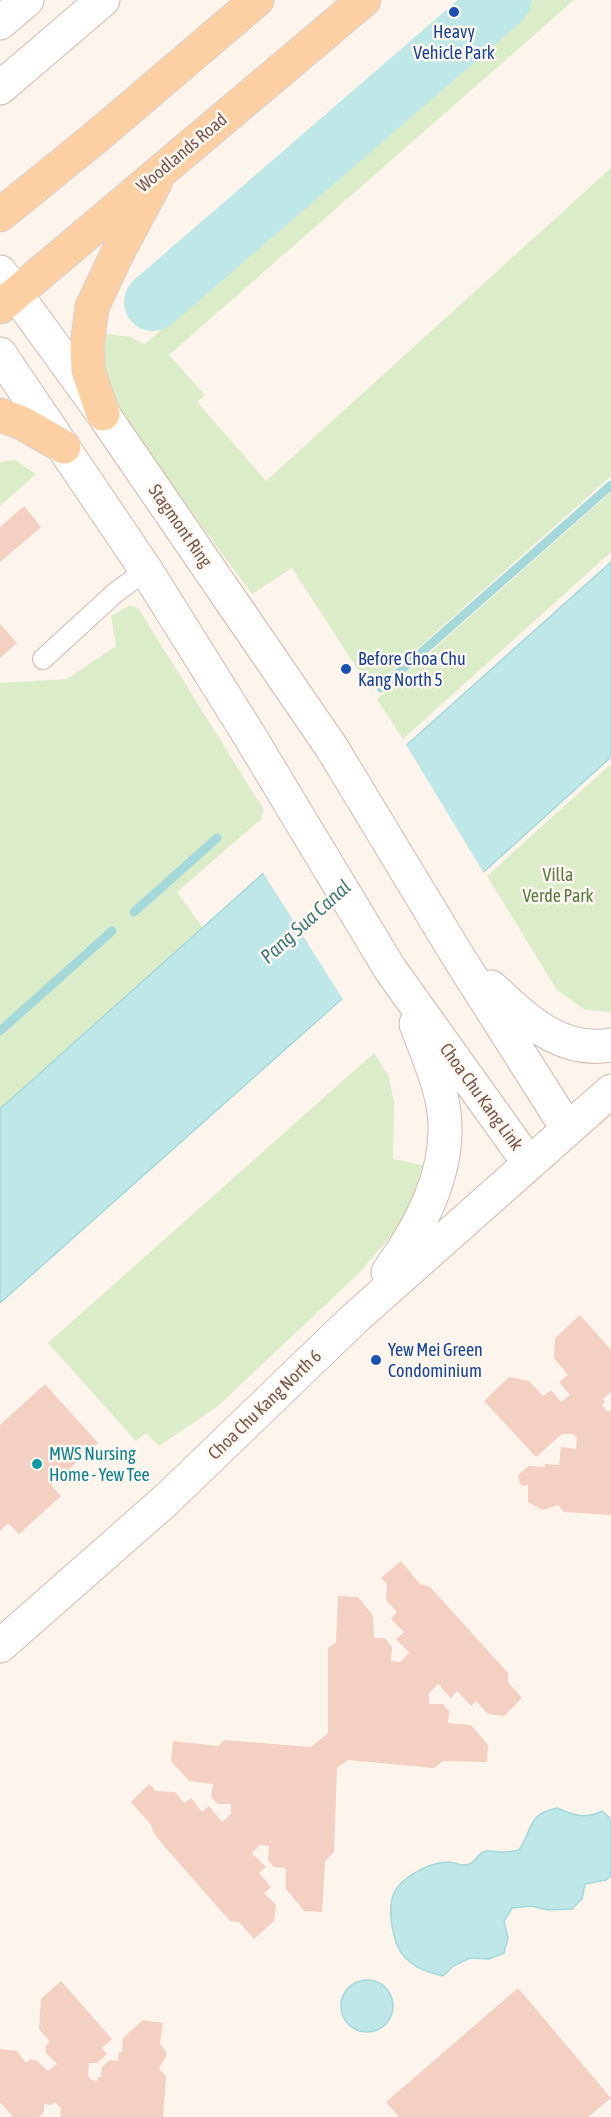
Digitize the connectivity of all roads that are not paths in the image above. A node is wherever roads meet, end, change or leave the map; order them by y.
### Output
1 (27, 0) edge
2 (103, 0) edge
3 (257, 0) edge
4 (364, 0) edge
5 (0, 23) edge
6 (0, 88) edge
7 (162, 171) junction
8 (50, 176) junction
9 (0, 185) edge
10 (0, 215) edge
11 (5, 291) edge
12 (0, 354) edge
13 (103, 414) junction
14 (0, 415) edge
15 (64, 447) junction
16 (146, 570) junction
17 (43, 659) dead end
18 (459, 958) junction
19 (396, 977) junction
20 (611, 1045) edge
21 (611, 1091) edge
22 (567, 1128) junction
23 (528, 1162) junction
24 (354, 1319) junction
25 (0, 1646) edge

1 - 5 street
2 - 6 street
3 - 8 main road
4 - 7 main road, Woodlands Road
7 - 11 main road, Woodlands Road
7 - 13 main road
8 - 9 main road
8 - 10 main road
11 - 13 street, Stagmont Ring
12 - 15 street
13 - 18 street, Stagmont Ring
14 - 15 main road
15 - 16 street
16 - 17 lane
16 - 19 street, Choa Chu Kang Link
18 - 20 street
18 - 22 street
19 - 23 street, Choa Chu Kang Link
19 - 24 street
21 - 22 street, Choa Chu Kang Link
22 - 23 street, Choa Chu Kang Link
23 - 24 street, Choa Chu Kang North 6
24 - 25 street, Choa Chu Kang North 6

